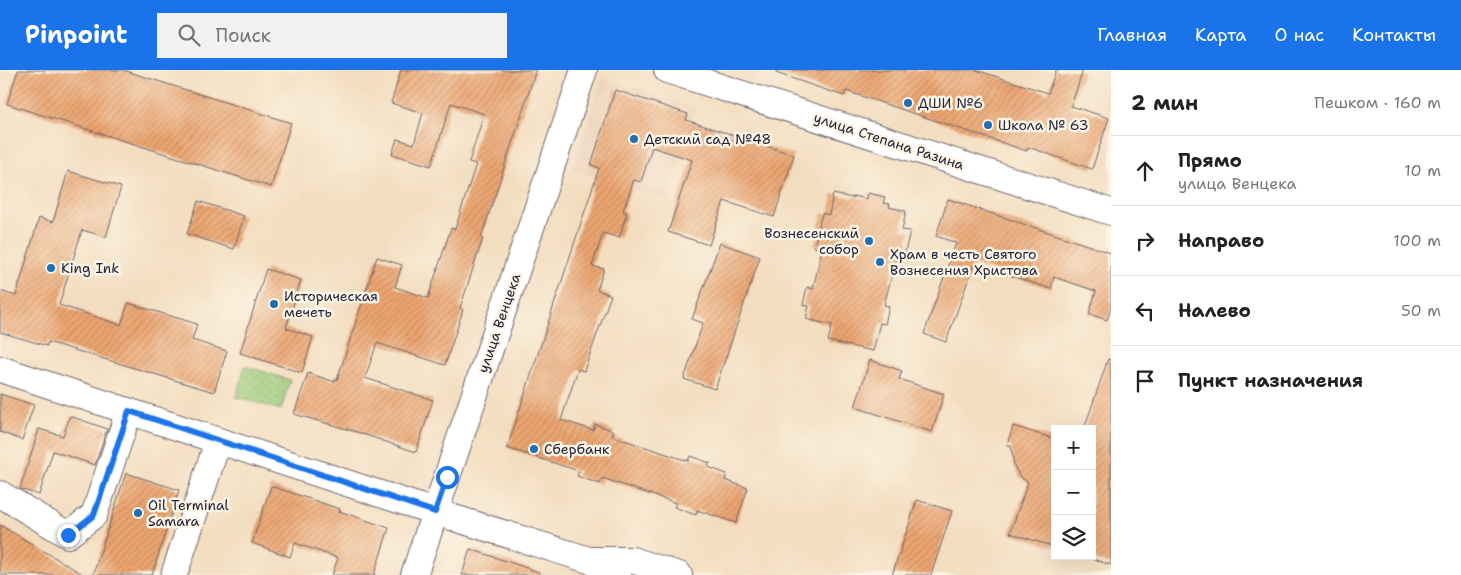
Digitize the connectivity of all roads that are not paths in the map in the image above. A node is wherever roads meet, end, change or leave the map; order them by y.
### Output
1 (584, 70) edge
2 (667, 70) edge
3 (1111, 212) edge
4 (0, 369) edge
5 (129, 411) junction
6 (218, 441) junction
7 (4, 505) edge
8 (435, 512) junction
9 (589, 560) junction
10 (174, 575) edge
11 (414, 575) edge
12 (618, 575) edge
13 (679, 575) edge

1 - 8 street, улица Венцека
2 - 3 street, улица Степана Разина
4 - 5 street
5 - 6 street
5 - 7 street
6 - 8 street
6 - 10 street
8 - 9 street
8 - 11 street, улица Венцека
9 - 12 street
9 - 13 street

